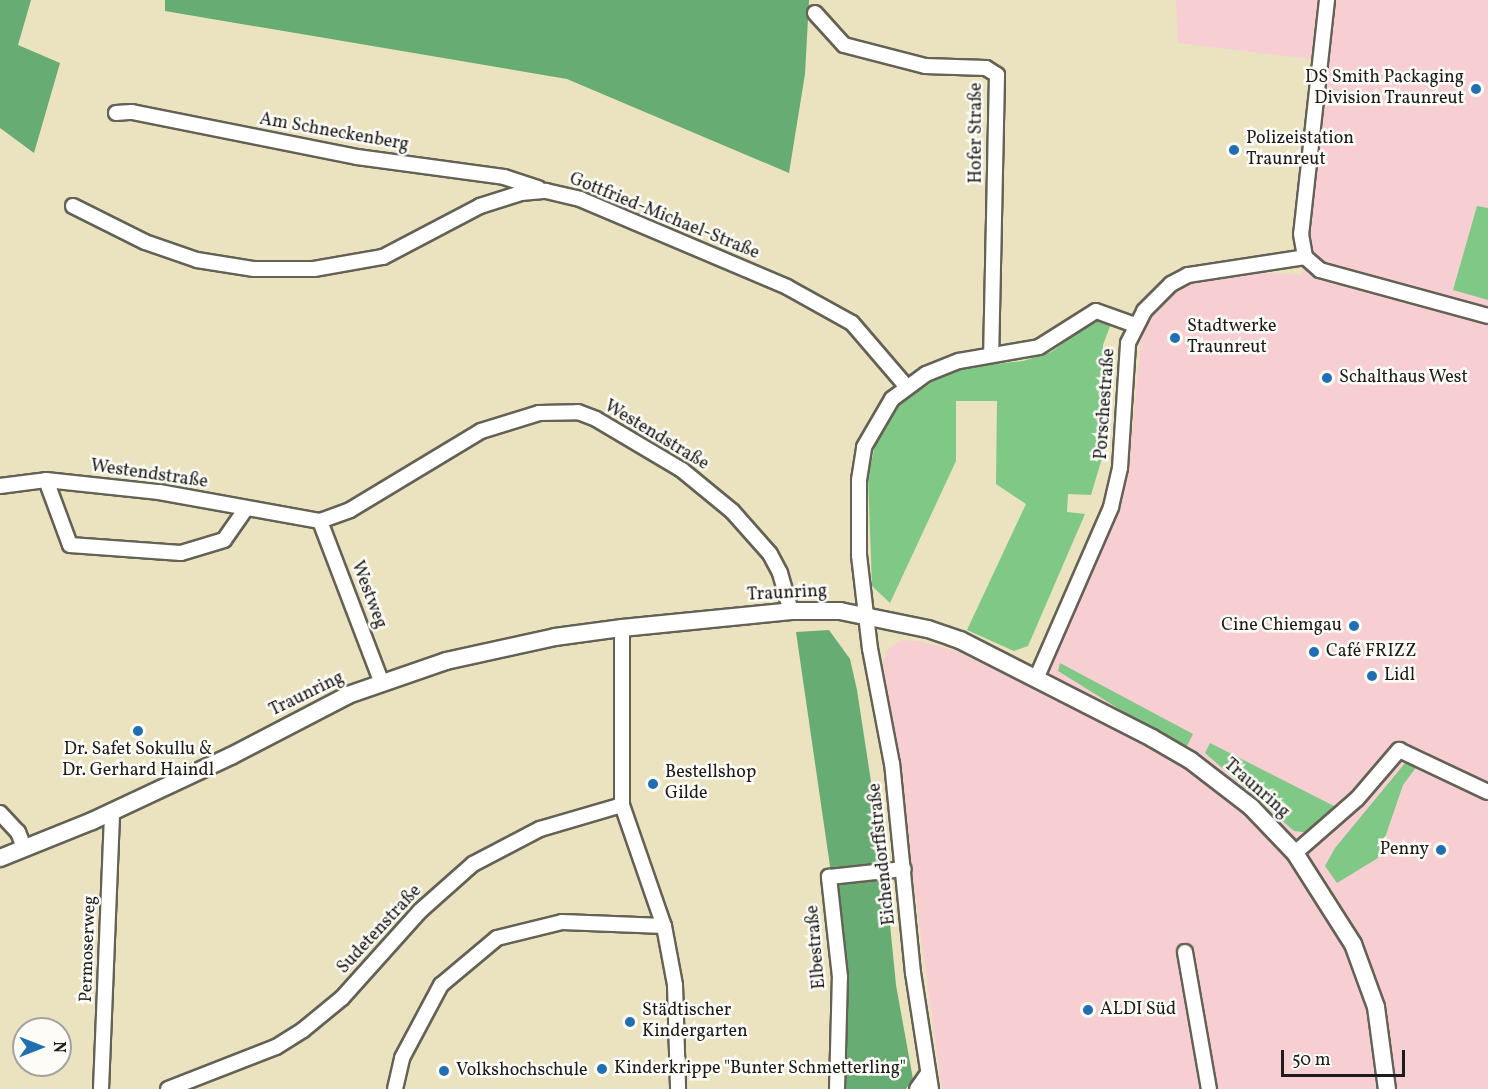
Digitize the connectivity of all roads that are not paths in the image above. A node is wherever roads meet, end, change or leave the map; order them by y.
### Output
1 (1328, 0) edge
2 (815, 13) dead end
3 (117, 113) dead end
4 (546, 191) junction
5 (73, 206) dead end
6 (1305, 257) junction
7 (1488, 316) edge
8 (1136, 325) junction
9 (991, 356) junction
10 (906, 386) junction
11 (46, 480) junction
12 (0, 486) edge
13 (246, 508) junction
14 (320, 521) junction
15 (791, 611) junction
16 (866, 615) junction
17 (622, 628) junction
18 (1036, 679) junction
19 (382, 683) junction
20 (1488, 792) edge
21 (622, 806) junction
22 (112, 811) junction
23 (0, 813) edge
24 (24, 848) junction
25 (1295, 853) junction
26 (0, 858) edge
27 (904, 869) junction
28 (664, 926) junction
29 (1185, 952) dead end
30 (928, 1072) junction
31 (101, 1089) edge
32 (168, 1089) edge
33 (395, 1089) edge
34 (678, 1089) edge
35 (837, 1089) edge
36 (917, 1089) edge
37 (931, 1089) edge
38 (1209, 1089) edge
39 (1387, 1089) edge

1 - 6 street
2 - 9 street, Hofer Straße
3 - 4 street, Am Schneckenberg
4 - 5 street, Gottfried-Michael-Straße
4 - 10 street, Gottfried-Michael-Straße
6 - 7 street
6 - 8 street, Porschestraße
8 - 9 street
8 - 18 street, Porschestraße
9 - 10 street
10 - 16 street
11 - 12 street, Westendstraße
11 - 13 street, Westendstraße
11 - 13 street
13 - 14 street, Westendstraße
14 - 15 street, Westendstraße
14 - 19 street, Westweg
15 - 16 street, Traunring
15 - 17 street, Traunring
16 - 18 street, Traunring
16 - 27 street, Eichendorffstraße
17 - 19 street, Traunring
17 - 21 street
18 - 25 street, Traunring
19 - 22 street, Traunring
20 - 25 street
21 - 28 street
21 - 32 street, Sudetenstraße
22 - 24 street, Traunring
22 - 31 street, Permoserweg
23 - 24 street
24 - 26 street, Traunring
25 - 39 street, Traunring
27 - 30 street, Eichendorffstraße
27 - 35 street, Elbestraße
28 - 33 street
28 - 34 street
29 - 38 street
30 - 36 street
30 - 37 street, Eichendorffstraße

